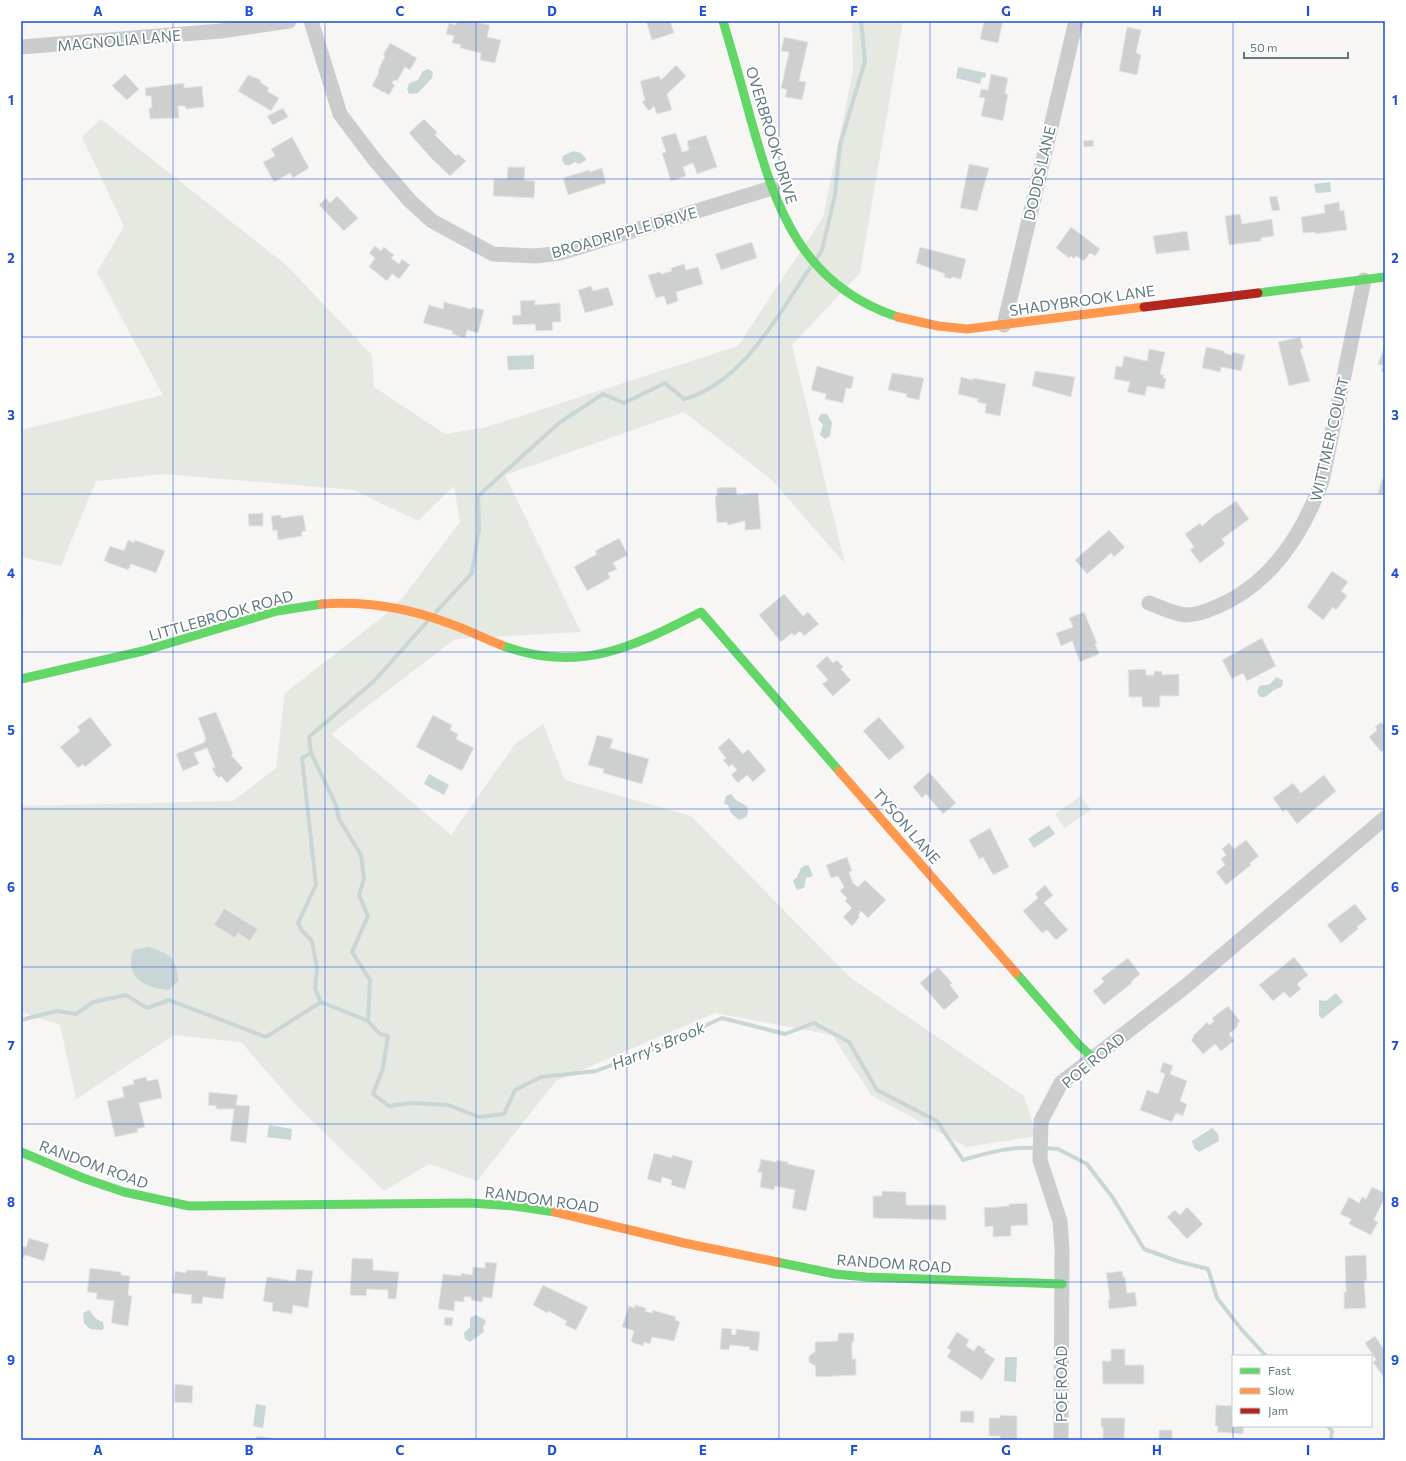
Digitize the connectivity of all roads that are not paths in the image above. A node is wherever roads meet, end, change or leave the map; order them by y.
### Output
1 (288, 21) edge
2 (311, 21) edge
3 (723, 21) edge
4 (1076, 21) edge
5 (21, 47) edge
6 (772, 188) junction
7 (805, 252) joint
8 (1385, 277) edge
9 (1364, 280) junction
10 (1004, 325) junction
11 (1149, 602) dead end
12 (701, 612) joint
13 (21, 679) edge
14 (1385, 818) edge
15 (1093, 1058) junction
16 (21, 1152) edge
17 (1062, 1284) junction
18 (1061, 1440) edge

1 - 5 street, MAGNOLIA LANE
2 - 6 street, BROADRIPPLE DRIVE
3 - 6 street, OVERBROOK DRIVE
4 - 10 street, DODDS LANE
6 - 7 street, OVERBROOK DRIVE
7 - 10 street, SHADYBROOK LANE
8 - 9 street, SHADYBROOK LANE
9 - 10 street, SHADYBROOK LANE
9 - 11 street, WITTMER COURT
12 - 13 street, LITTLEBROOK ROAD
12 - 15 street, TYSON LANE
14 - 15 street, POE ROAD
15 - 17 street, POE ROAD
16 - 17 street, RANDOM ROAD
17 - 18 street, POE ROAD

